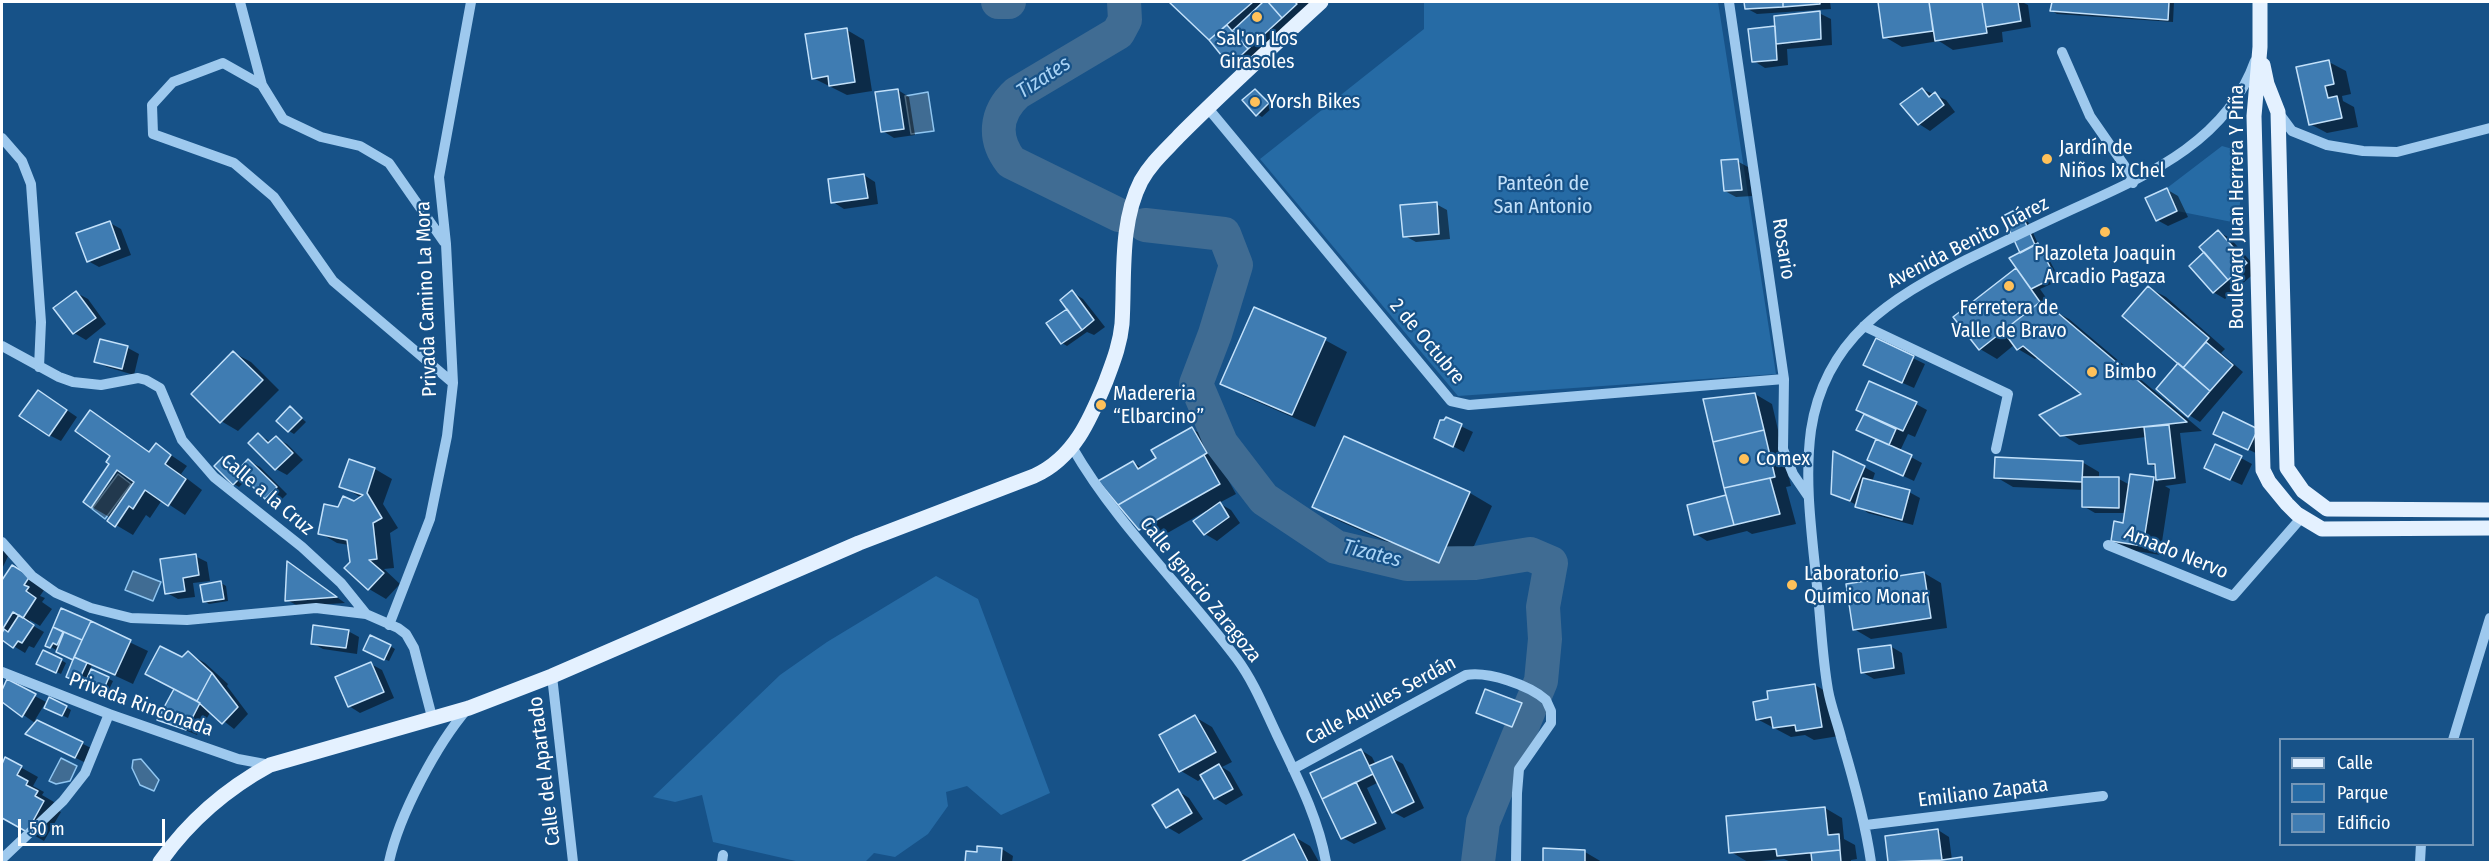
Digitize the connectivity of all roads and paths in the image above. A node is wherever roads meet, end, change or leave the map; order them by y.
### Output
1 (240, 2) edge
2 (471, 2) edge
3 (1321, 2) edge
4 (1729, 2) edge
5 (2260, 2) edge
6 (2260, 48) junction
7 (2062, 52) dead end
8 (262, 85) junction
9 (1207, 107) junction
10 (2278, 112) junction
11 (2490, 128) edge
12 (2, 138) edge
13 (2133, 183) junction
14 (446, 244) junction
15 (1864, 326) junction
16 (2, 346) edge
17 (39, 367) junction
18 (1784, 379) junction
19 (453, 382) junction
20 (1072, 447) junction
21 (1996, 449) dead end
22 (1808, 496) junction
23 (2490, 510) edge
24 (2301, 517) junction
25 (2490, 528) edge
26 (2, 542) edge
27 (2108, 545) dead end
28 (366, 614) junction
29 (2490, 618) edge
30 (389, 625) junction
31 (2, 672) edge
32 (552, 676) junction
33 (469, 708) junction
34 (109, 714) junction
35 (432, 717) junction
36 (2454, 738) edge
37 (270, 765) junction
38 (1293, 768) junction
39 (2103, 796) dead end
40 (1866, 825) junction
41 (2421, 846) edge
42 (2, 859) edge
43 (160, 862) edge
44 (389, 862) edge
45 (573, 862) edge
46 (1326, 862) edge
47 (1516, 862) edge
48 (1871, 862) edge
49 (2420, 862) edge

1 - 8 street
2 - 14 street, Privada Camino La Mora
3 - 9 main road
4 - 18 street, Rosario
5 - 6 main road
6 - 10 main road, Boulevard Juan Herrera Y Piña
6 - 13 street, Avenida Benito Juárez
6 - 24 main road, Boulevard Juan Herrera Y Piña
7 - 13 street
8 - 14 street
8 - 19 street
9 - 18 street, 2 de Octubre
9 - 20 main road
10 - 11 street
10 - 23 main road, Boulevard Juan Herrera Y Piña
12 - 17 street
13 - 15 street, Avenida Benito Juárez
14 - 19 street, Privada Camino La Mora
15 - 21 street
15 - 22 street, Avenida Benito Juárez
16 - 17 street, Calle a la Cruz
17 - 28 street, Calle a la Cruz
18 - 22 street, Rosario
19 - 30 street, Privada Camino La Mora
20 - 32 main road
20 - 38 street, Calle Ignacio Zaragoza
22 - 40 street, Avenida Benito Juárez
24 - 25 main road, Boulevard Juan Herrera Y Piña
24 - 27 street, Amado Nervo
26 - 28 street
28 - 30 street, Calle a la Cruz
29 - 36 street
30 - 35 street, Calle a la Cruz
31 - 34 street, Privada Rinconada
32 - 33 main road
32 - 45 street, Calle del Apartado
33 - 35 main road
33 - 44 street
34 - 37 street, Privada Rinconada
34 - 42 street
35 - 37 main road
37 - 43 main road
38 - 46 street, Calle Ignacio Zaragoza
38 - 47 street, Calle Aquiles Serdán
39 - 40 street, Emiliano Zapata
40 - 48 street, Avenida Benito Juárez
41 - 49 street

